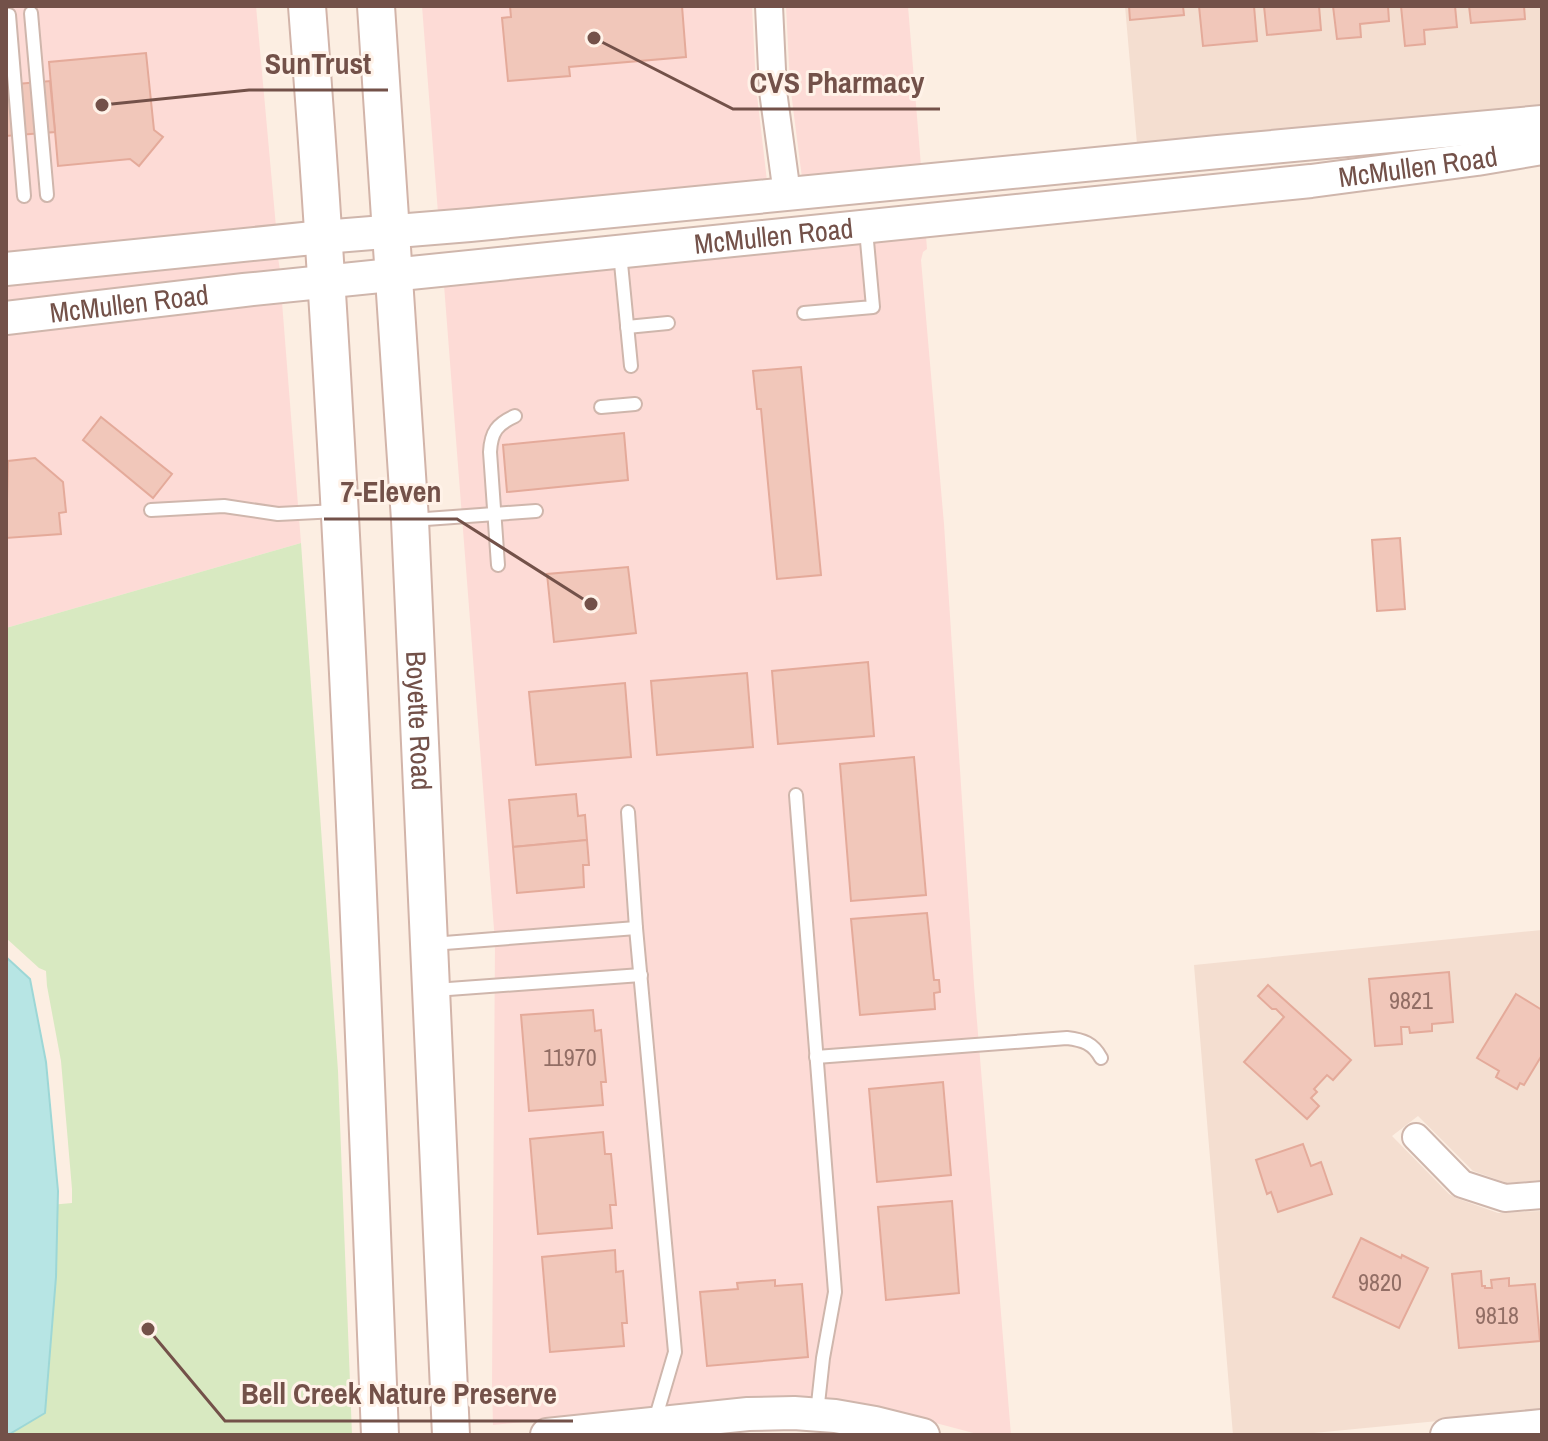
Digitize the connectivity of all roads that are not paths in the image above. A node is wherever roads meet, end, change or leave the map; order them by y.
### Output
1 (307, 6) edge
2 (376, 6) edge
3 (769, 6) edge
4 (31, 13) dead end
5 (8, 15) edge
6 (1542, 122) edge
7 (1473, 144) junction
8 (1542, 148) edge
9 (787, 194) junction
10 (47, 195) dead end
11 (24, 196) dead end
12 (866, 226) junction
13 (392, 232) junction
14 (323, 237) junction
15 (620, 252) junction
16 (6, 269) edge
17 (395, 275) junction
18 (326, 282) junction
19 (804, 313) dead end
20 (6, 318) edge
21 (668, 323) dead end
22 (627, 327) junction
23 (631, 366) dead end
24 (635, 404) dead end
25 (601, 407) dead end
26 (515, 416) dead end
27 (151, 510) dead end
28 (340, 511) junction
29 (536, 511) dead end
30 (495, 515) junction
31 (410, 520) junction
32 (498, 565) dead end
33 (796, 795) dead end
34 (628, 812) dead end
35 (636, 928) junction
36 (430, 944) junction
37 (641, 975) junction
38 (432, 990) junction
39 (816, 1057) junction
40 (1101, 1058) dead end
41 (1416, 1137) dead end
42 (1542, 1195) edge
43 (817, 1415) junction
44 (653, 1424) junction
45 (1542, 1426) edge
46 (380, 1435) edge
47 (451, 1435) edge
48 (547, 1435) edge
49 (923, 1435) edge
50 (1447, 1435) edge

1 - 14 main road
2 - 13 main road, Boyette Road
3 - 9 street
4 - 10 lane
5 - 11 lane
6 - 7 street, McMullen Road
7 - 8 street, McMullen Road
7 - 9 street, McMullen Road
7 - 12 street, McMullen Road
9 - 13 street, McMullen Road
12 - 15 street, McMullen Road
12 - 19 lane
13 - 14 street, McMullen Road
13 - 17 main road, Boyette Road
14 - 16 street, McMullen Road
14 - 18 main road
15 - 17 street, McMullen Road
15 - 22 lane
17 - 18 street, McMullen Road
17 - 31 main road, Boyette Road
18 - 20 street, McMullen Road
18 - 28 main road
21 - 22 lane
22 - 23 lane
24 - 25 lane
26 - 30 lane
27 - 28 lane
28 - 46 main road
29 - 30 lane
30 - 31 lane
30 - 32 lane
31 - 36 main road, Boyette Road
33 - 39 lane
34 - 35 lane
35 - 36 lane
35 - 37 lane
36 - 38 main road, Boyette Road
37 - 38 lane
37 - 44 lane
38 - 47 main road, Boyette Road
39 - 40 lane
39 - 43 lane
41 - 42 street
43 - 44 street
43 - 49 street
44 - 48 street
45 - 50 street

